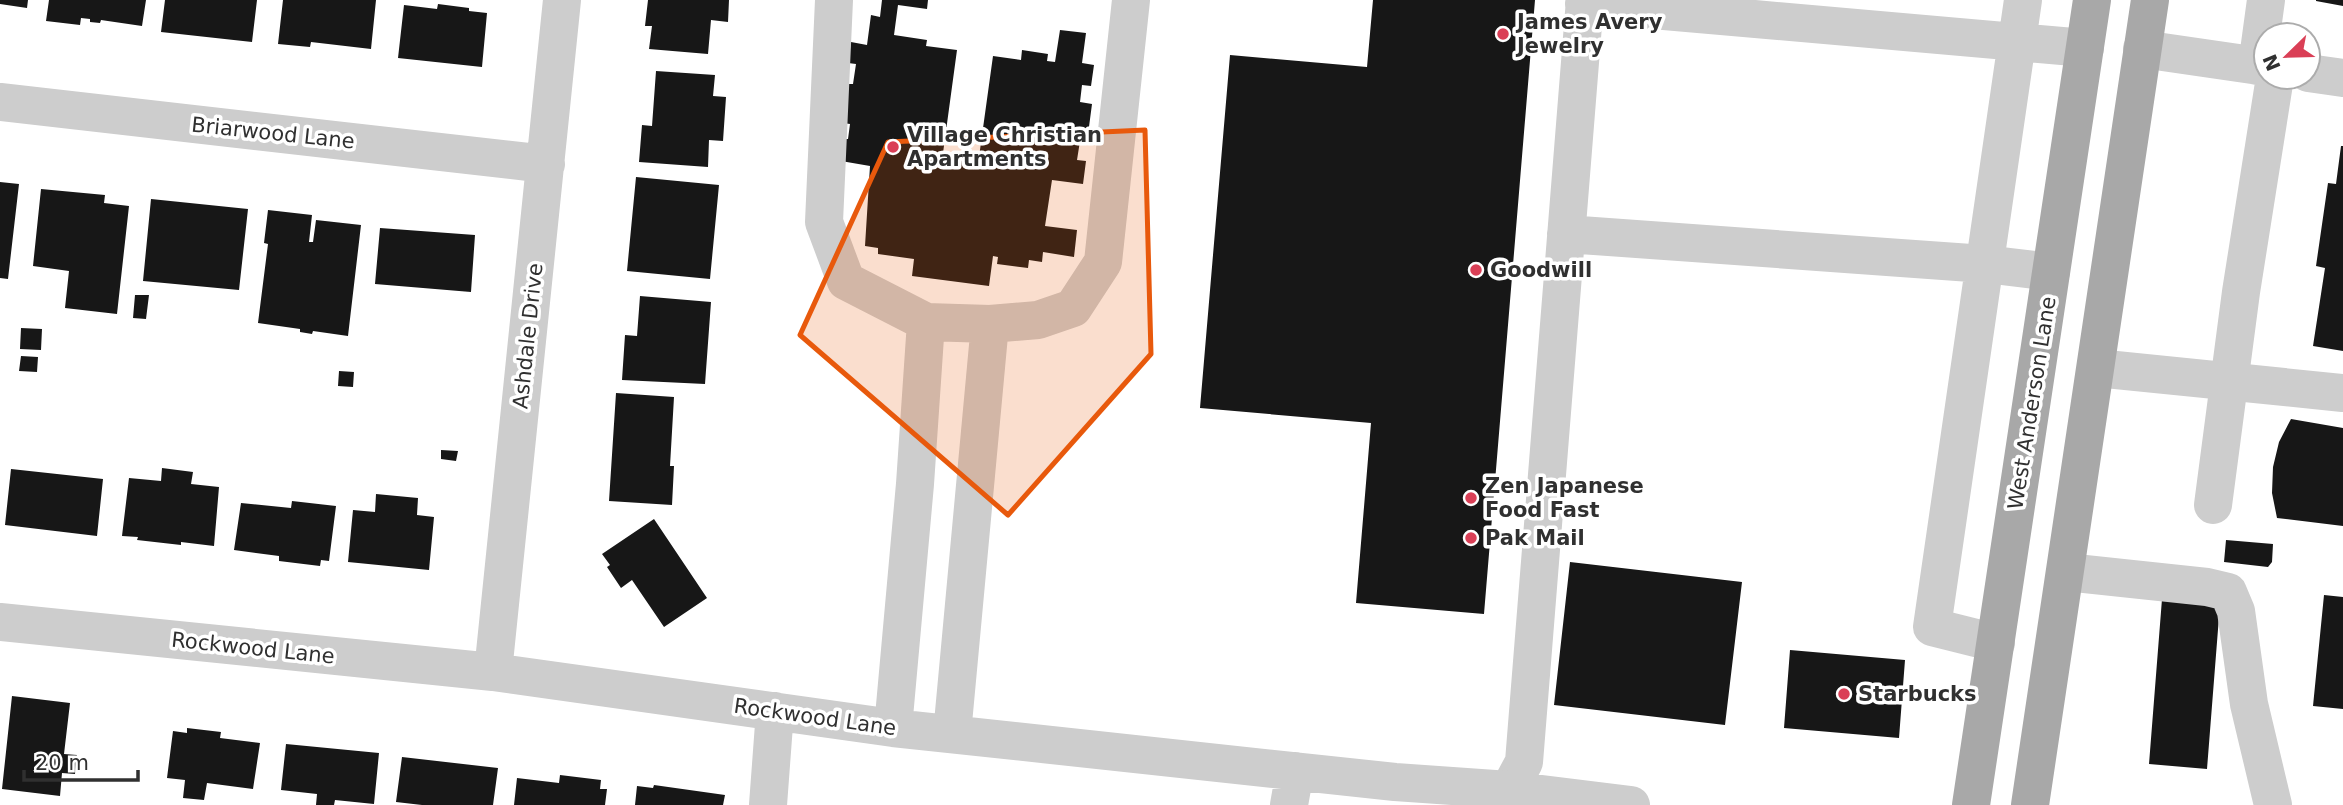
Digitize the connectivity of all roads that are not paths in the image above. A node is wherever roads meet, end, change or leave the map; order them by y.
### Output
1 (562, 0) edge
2 (834, 0) edge
3 (1131, 0) edge
4 (2023, 0) edge
5 (2092, 0) edge
6 (2150, 0) edge
7 (2266, 0) edge
8 (1585, 2) edge
9 (2266, 21) edge
10 (2018, 40) junction
11 (2085, 48) junction
12 (2142, 49) junction
13 (2252, 68) edge
14 (2322, 75) edge
15 (2343, 78) edge
16 (2264, 91) edge
17 (0, 102) edge
18 (546, 164) junction
19 (1566, 234) junction
20 (1985, 264) junction
21 (2051, 272) junction
22 (926, 323) junction
23 (990, 324) junction
24 (2096, 368) junction
25 (2231, 382) junction
26 (2343, 393) edge
27 (2213, 505) dead end
28 (2066, 572) junction
29 (0, 622) edge
30 (1996, 643) junction
31 (493, 672) junction
32 (775, 712) junction
33 (893, 728) junction
34 (952, 734) junction
35 (1292, 788) edge
36 (1509, 790) junction
37 (1394, 793) edge
38 (768, 805) edge
39 (1631, 805) edge
40 (1971, 805) edge
41 (2030, 805) edge
42 (2273, 805) edge

1 - 18 street, Ashdale Drive
2 - 22 street
3 - 23 street
4 - 10 street
5 - 11 main road, West Anderson Lane
6 - 12 main road
7 - 9 street
8 - 10 street
8 - 19 street
10 - 11 street
10 - 20 street
11 - 12 main road
11 - 21 main road, West Anderson Lane
12 - 13 street
12 - 24 main road
14 - 15 street
16 - 25 street
17 - 18 street, Briarwood Lane
18 - 31 street, Ashdale Drive
19 - 20 street
19 - 36 street
20 - 21 street
20 - 30 street
21 - 30 main road, West Anderson Lane
22 - 23 street
22 - 33 street
23 - 34 street
24 - 25 street
24 - 28 main road
25 - 26 street
25 - 27 street
28 - 41 main road
28 - 42 street
29 - 31 street, Rockwood Lane
30 - 40 main road, West Anderson Lane
31 - 32 street, Rockwood Lane
32 - 33 street, Rockwood Lane
32 - 38 street
33 - 34 street, Rockwood Lane
34 - 35 street, Rockwood Lane
35 - 37 street, Rockwood Lane
36 - 37 street, Rockwood Lane
36 - 39 street, Rockwood Lane

